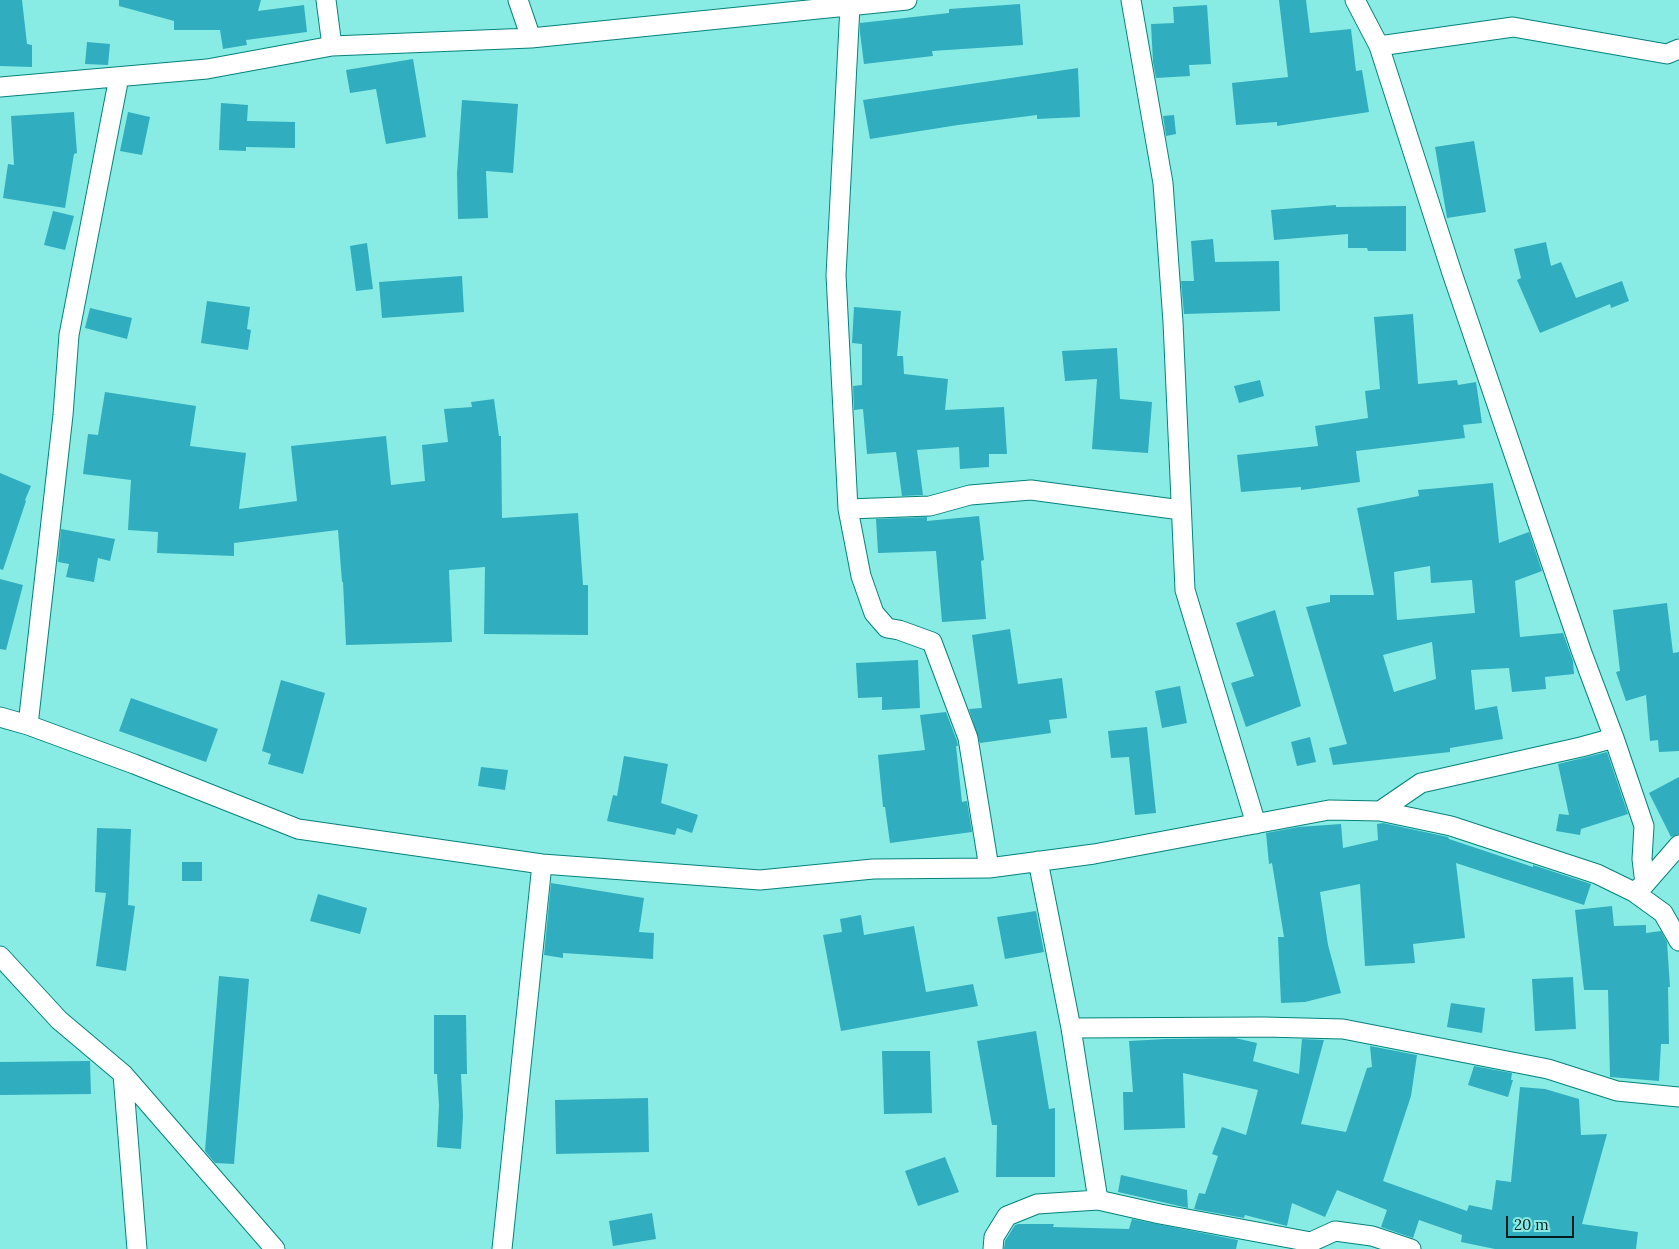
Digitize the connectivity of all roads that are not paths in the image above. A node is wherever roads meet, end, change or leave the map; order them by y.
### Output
1 (326, 0) edge
2 (518, 0) edge
3 (907, 0) edge
4 (1131, 0) edge
5 (1355, 0) edge
6 (850, 6) junction
7 (531, 38) junction
8 (332, 46) junction
9 (1379, 46) junction
10 (1679, 49) edge
11 (119, 77) junction
12 (0, 87) edge
13 (848, 509) junction
14 (1181, 510) junction
15 (0, 717) edge
16 (28, 725) junction
17 (1614, 738) junction
18 (1380, 811) junction
19 (1256, 824) junction
20 (1679, 845) edge
21 (1038, 861) junction
22 (542, 864) junction
23 (989, 868) junction
24 (1639, 888) junction
25 (1679, 941) edge
26 (0, 956) edge
27 (1071, 1028) junction
28 (123, 1074) junction
29 (1679, 1096) edge
30 (1098, 1200) junction
31 (137, 1249) edge
32 (275, 1249) edge
33 (502, 1249) edge
34 (993, 1249) edge
35 (1411, 1249) edge

1 - 8 street
2 - 7 street
3 - 6 street
4 - 14 street
5 - 9 street
6 - 7 street
6 - 13 street
7 - 8 street
8 - 11 street
9 - 10 street
9 - 17 street
11 - 12 street
11 - 16 street
13 - 14 street
13 - 23 street
14 - 19 street
15 - 16 street
16 - 22 street
17 - 18 street
17 - 24 street
18 - 19 street
18 - 24 street
19 - 21 street
20 - 24 street
21 - 23 street
21 - 27 street
22 - 23 street
22 - 33 street
24 - 25 street
26 - 28 street
27 - 29 street
27 - 30 street
28 - 31 street
28 - 32 street
30 - 34 street
30 - 35 street

